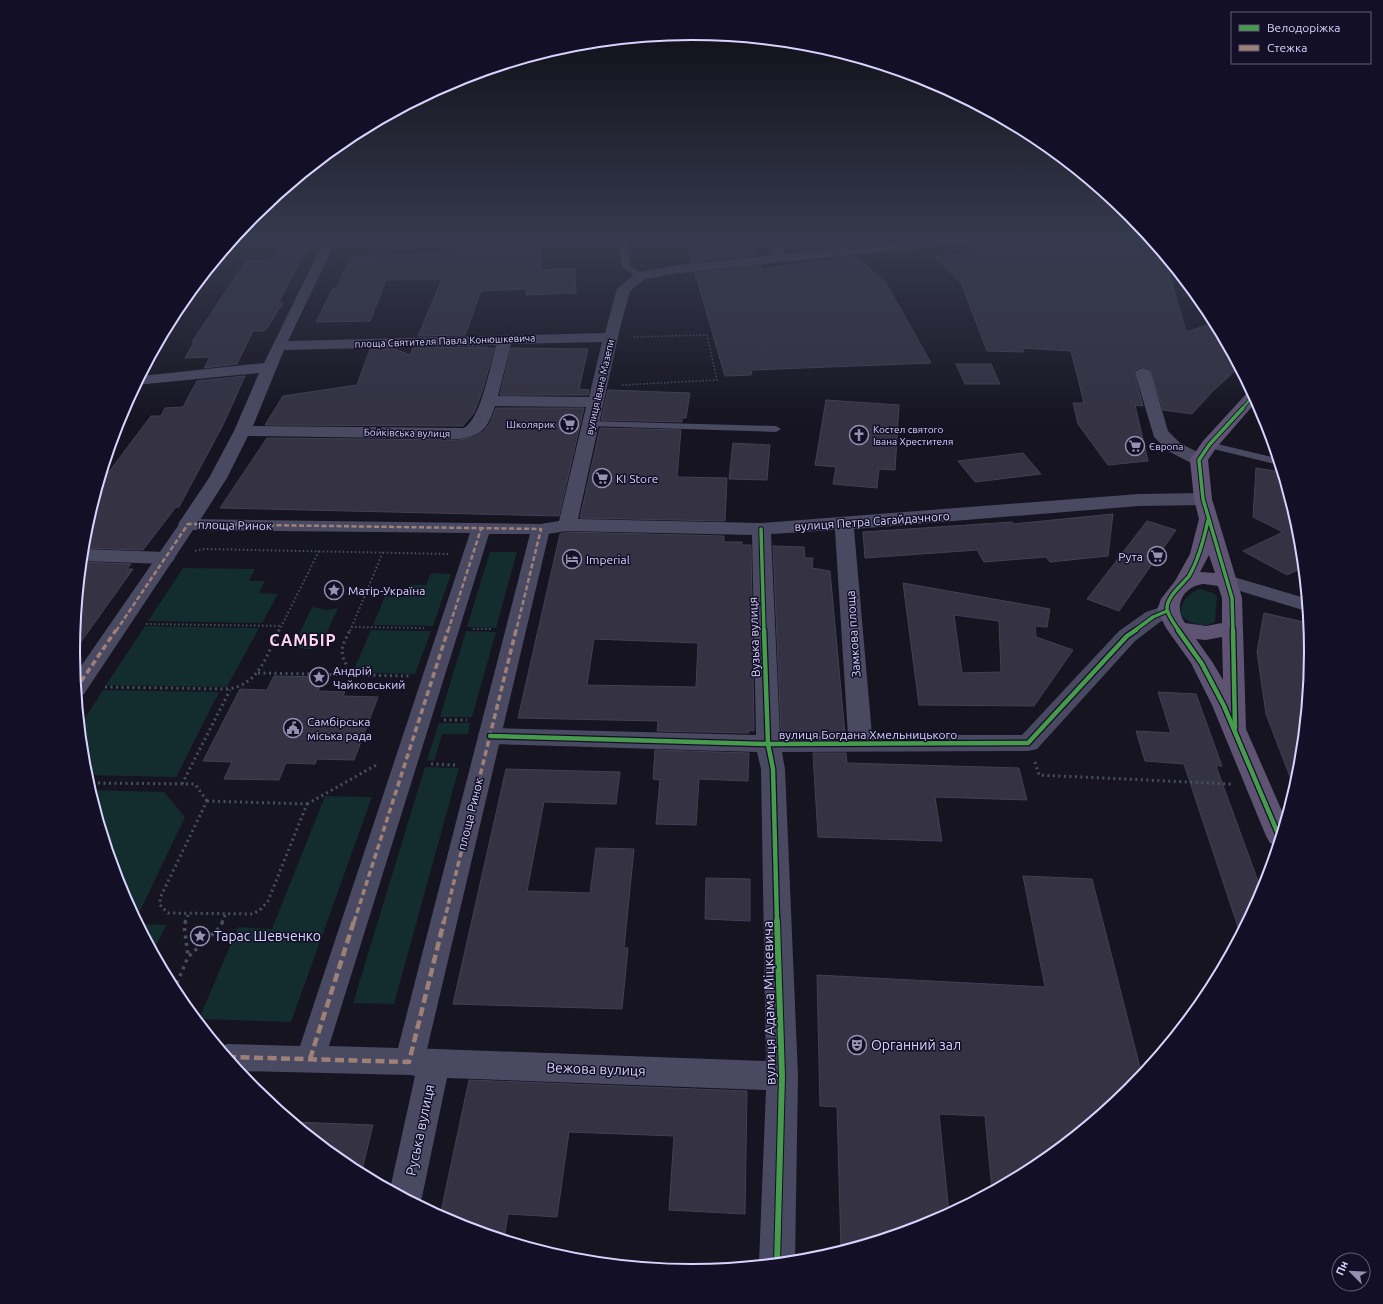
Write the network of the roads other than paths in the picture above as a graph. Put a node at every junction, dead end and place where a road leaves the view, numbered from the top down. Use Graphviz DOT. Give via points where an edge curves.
graph roads {
  1 [pos="301,300"];
  2 [pos="621,300"];
  3 [pos="612,333"];
  4 [pos="504,339"];
  5 [pos="280,341"];
  6 [pos="268,367"];
  7 [pos="1143,373"];
  8 [pos="143,380"];
  9 [pos="598,394"];
  10 [pos="1249,400"];
  11 [pos="488,401"];
  12 [pos="591,424"];
  13 [pos="776,430"];
  14 [pos="242,431"];
  15 [pos="1209,445"];
  16 [pos="1199,460"];
  17 [pos="1273,461"];
  18 [pos="1203,499"];
  19 [pos="1208,520"];
  20 [pos="188,524"];
  21 [pos="844,524"];
  22 [pos="567,525"];
  23 [pos="481,529"];
  24 [pos="542,529"];
  25 [pos="761,529"];
  26 [pos="88,555"];
  27 [pos="165,558"];
  28 [pos="1227,581"];
  29 [pos="1184,582"];
  30 [pos="1278,596"];
  31 [pos="1301,604"];
  32 [pos="1173,620"];
  33 [pos="1233,620"];
  34 [pos="81,682"];
  35 [pos="492,728"];
  36 [pos="1235,728"];
  37 [pos="768,744"];
  38 [pos="861,744"];
  39 [pos="1277,829"];
  40 [pos="231,1056"];
  41 [pos="310,1059"];
  42 [pos="421,1062"];
  43 [pos="782,1076"];
  44 [pos="406,1193"];
  45 [pos="777,1258"];
  1 -- 5 [label="street"];
  2 -- 3 [label="street, вулиця Івана Мазепи"];
  3 -- 4 [label="street, площа Святителя Павла Конюшкевича"];
  3 -- 5 [label="street, площа Святителя Павла Конюшкевича"];
  3 -- 9 [label="street, вулиця Івана Мазепи"];
  4 -- 5 [label="street, площа Святителя Павла Конюшкевича"];
  4 -- 11 [label="street, Бойківська вулиця"];
  5 -- 6 [label="street"];
  6 -- 8 [label="street"];
  6 -- 14 [label="street"];
  7 -- 16 [label="street" via="1160,434 1174,447"];
  9 -- 11 [label="street"];
  9 -- 12 [label="street, вулиця Івана Мазепи"];
  10 -- 15 [label="main road"];
  11 -- 14 [label="street, Бойківська вулиця" via="478,427 471,432 459,434"];
  12 -- 13 [label="lane"];
  12 -- 22 [label="street, вулиця Івана Мазепи"];
  14 -- 20 [label="street" via="218,478"];
  15 -- 16 [label="main road"];
  15 -- 17 [label="lane"];
  16 -- 18 [label="main road"];
  18 -- 19 [label="main road"];
  18 -- 21 [label="street, вулиця Петра Сагайдачного" via="1139,500"];
  19 -- 28 [label="main road"];
  19 -- 29 [label="main road" via="1200,554"];
  20 -- 23 [label="street, площа Ринок"];
  20 -- 27 [label="street, площа Ринок"];
  21 -- 25 [label="street, вулиця Петра Сагайдачного"];
  21 -- 38 [label="street, Замкова площа"];
  22 -- 24 [label="street, вулиця Петра Сагайдачного"];
  22 -- 25 [label="street, вулиця Петра Сагайдачного"];
  23 -- 24 [label="street, площа Ринок"];
  23 -- 41 [label="street"];
  24 -- 35 [label="street, площа Ринок"];
  25 -- 37 [label="street, Вузька вулиця"];
  26 -- 27 [label="street"];
  27 -- 34 [label="street, площа Ринок"];
  28 -- 29 [label="main road" via="1197,578"];
  28 -- 30 [label="street"];
  28 -- 33 [label="main road" via="1232,598"];
  29 -- 32 [label="main road" via="1169,603"];
  30 -- 31 [label="street"];
  30 -- 33 [label="street" via="1256,598 1244,603"];
  32 -- 33 [label="main road" via="1193,633 1207,634 1217,633"];
  32 -- 36 [label="main road" via="1201,662"];
  32 -- 38 [label="street, вулиця Богдана Хмельницького" via="1147,620 1127,636 1028,743"];
  33 -- 36 [label="main road"];
  35 -- 37 [label="street, вулиця Богдана Хмельницького"];
  35 -- 42 [label="street, площа Ринок" via="482,765"];
  36 -- 39 [label="main road"];
  37 -- 38 [label="street, вулиця Богдана Хмельницького"];
  37 -- 43 [label="street, вулиця Адама Міцкевича" via="773,769"];
  40 -- 41 [label="street"];
  41 -- 42 [label="street"];
  42 -- 43 [label="street, Вежова вулиця"];
  42 -- 44 [label="street, Руська вулиця"];
  43 -- 45 [label="street, вулиця Адама Міцкевича"];
}
